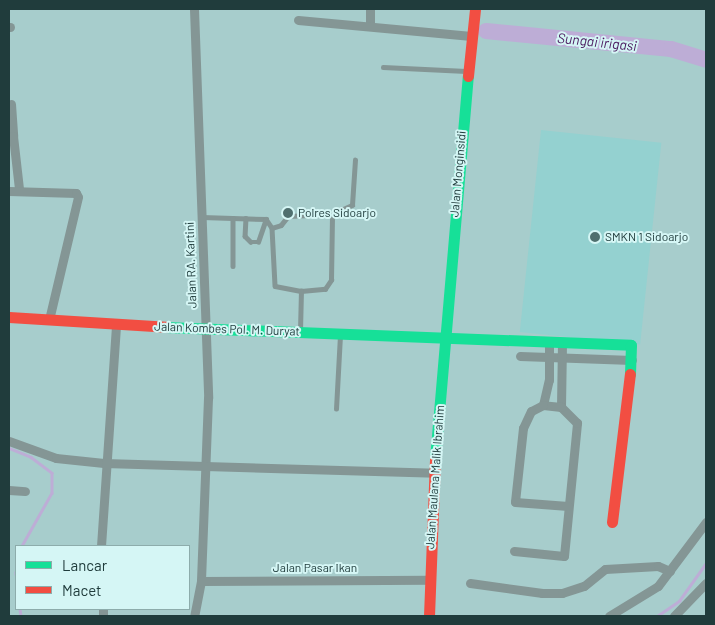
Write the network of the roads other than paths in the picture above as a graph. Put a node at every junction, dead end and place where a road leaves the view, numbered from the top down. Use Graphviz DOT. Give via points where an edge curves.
graph roads {
  1 [pos="194,9"];
  2 [pos="370,9"];
  3 [pos="474,9"];
  4 [pos="298,20"];
  5 [pos="370,25"];
  6 [pos="472,36"];
  7 [pos="383,67"];
  8 [pos="468,71"];
  9 [pos="11,104"];
  10 [pos="11,136"];
  11 [pos="355,160"];
  12 [pos="19,189"];
  13 [pos="9,191"];
  14 [pos="332,214"];
  15 [pos="202,217"];
  16 [pos="233,218"];
  17 [pos="246,218"];
  18 [pos="266,219"];
  19 [pos="272,228"];
  20 [pos="233,266"];
  21 [pos="301,291"];
  22 [pos="9,317"];
  23 [pos="49,320"];
  24 [pos="116,324"];
  25 [pos="206,329"];
  26 [pos="300,331"];
  27 [pos="340,333"];
  28 [pos="446,339"];
  29 [pos="549,342"];
  30 [pos="562,344"];
  31 [pos="520,356"];
  32 [pos="548,357"];
  33 [pos="561,358"];
  34 [pos="632,360"];
  35 [pos="544,405"];
  36 [pos="561,407"];
  37 [pos="336,410"];
  38 [pos="9,441"];
  39 [pos="104,463"];
  40 [pos="208,466"];
  41 [pos="435,473"];
  42 [pos="9,490"];
  43 [pos="25,491"];
  44 [pos="568,506"];
  45 [pos="612,522"];
  46 [pos="706,522"];
  47 [pos="101,545"];
  48 [pos="514,551"];
  49 [pos="670,571"];
  50 [pos="429,580"];
  51 [pos="201,581"];
  52 [pos="470,583"];
  53 [pos="706,583"];
  54 [pos="194,616"];
  55 [pos="429,616"];
  56 [pos="610,616"];
  57 [pos="674,616"];
  1 -- 15 [label="street, Jalan RA. Kartini"];
  2 -- 5 [label="street"];
  3 -- 6 [label="street, Jalan Monginsidi"];
  4 -- 5 [label="street"];
  5 -- 6 [label="street"];
  6 -- 8 [label="street, Jalan Monginsidi"];
  7 -- 8 [label="lane"];
  8 -- 28 [label="street, Jalan Monginsidi"];
  9 -- 10 [label="street"];
  10 -- 12 [label="street"];
  11 -- 14 [label="lane" via="352,205"];
  12 -- 13 [label="street"];
  12 -- 23 [label="street" via="76,193 78,197"];
  14 -- 19 [label="lane" via="288,216 281,226"];
  14 -- 21 [label="lane" via="329,285 319,291"];
  15 -- 16 [label="lane"];
  15 -- 25 [label="street, Jalan RA. Kartini"];
  16 -- 17 [label="lane"];
  16 -- 20 [label="lane"];
  17 -- 18 [label="lane"];
  17 -- 18 [label="lane" via="245,236 251,242 258,242"];
  18 -- 19 [label="lane"];
  19 -- 21 [label="lane" via="275,286"];
  21 -- 26 [label="lane"];
  22 -- 23 [label="street, Jalan Kombes Pol. M. Duryat"];
  23 -- 24 [label="street, Jalan Kombes Pol. M. Duryat"];
  24 -- 25 [label="street, Jalan Kombes Pol. M. Duryat"];
  24 -- 39 [label="street"];
  25 -- 26 [label="street, Jalan Kombes Pol. M. Duryat"];
  25 -- 40 [label="street, Jalan RA. Kartini"];
  26 -- 27 [label="street, Jalan Kombes Pol. M. Duryat"];
  27 -- 28 [label="street, Jalan Kombes Pol. M. Duryat"];
  27 -- 37 [label="lane"];
  28 -- 29 [label="street, Jalan Kombes Pol. M. Duryat"];
  28 -- 41 [label="street, Jalan Maulana Malik Ibrahim"];
  29 -- 30 [label="street, Jalan Kombes Pol. M. Duryat"];
  29 -- 32 [label="street"];
  30 -- 33 [label="street"];
  30 -- 34 [label="street, Jalan Kombes Pol. M. Duryat" via="630,345"];
  31 -- 32 [label="street"];
  32 -- 33 [label="street"];
  32 -- 35 [label="street" via="549,380"];
  33 -- 34 [label="street"];
  33 -- 36 [label="street"];
  34 -- 45 [label="street"];
  35 -- 36 [label="street"];
  35 -- 44 [label="street" via="531,411 522,428 515,502"];
  36 -- 44 [label="street" via="577,422"];
  38 -- 39 [label="street" via="56,458"];
  39 -- 40 [label="street"];
  39 -- 47 [label="street"];
  40 -- 41 [label="street"];
  40 -- 51 [label="street, Jalan RA. Kartini"];
  41 -- 50 [label="street, Jalan Maulana Malik Ibrahim"];
  42 -- 43 [label="street"];
  44 -- 48 [label="street" via="564,556"];
  46 -- 49 [label="street"];
  49 -- 52 [label="street" via="658,566 606,569 584,586 562,593"];
  49 -- 56 [label="street" via="658,586"];
  50 -- 51 [label="street, Jalan Pasar Ikan"];
  50 -- 55 [label="street, Jalan Maulana Malik Ibrahim"];
  51 -- 54 [label="street, Jalan RA. Kartini"];
  53 -- 57 [label="street"];
}
